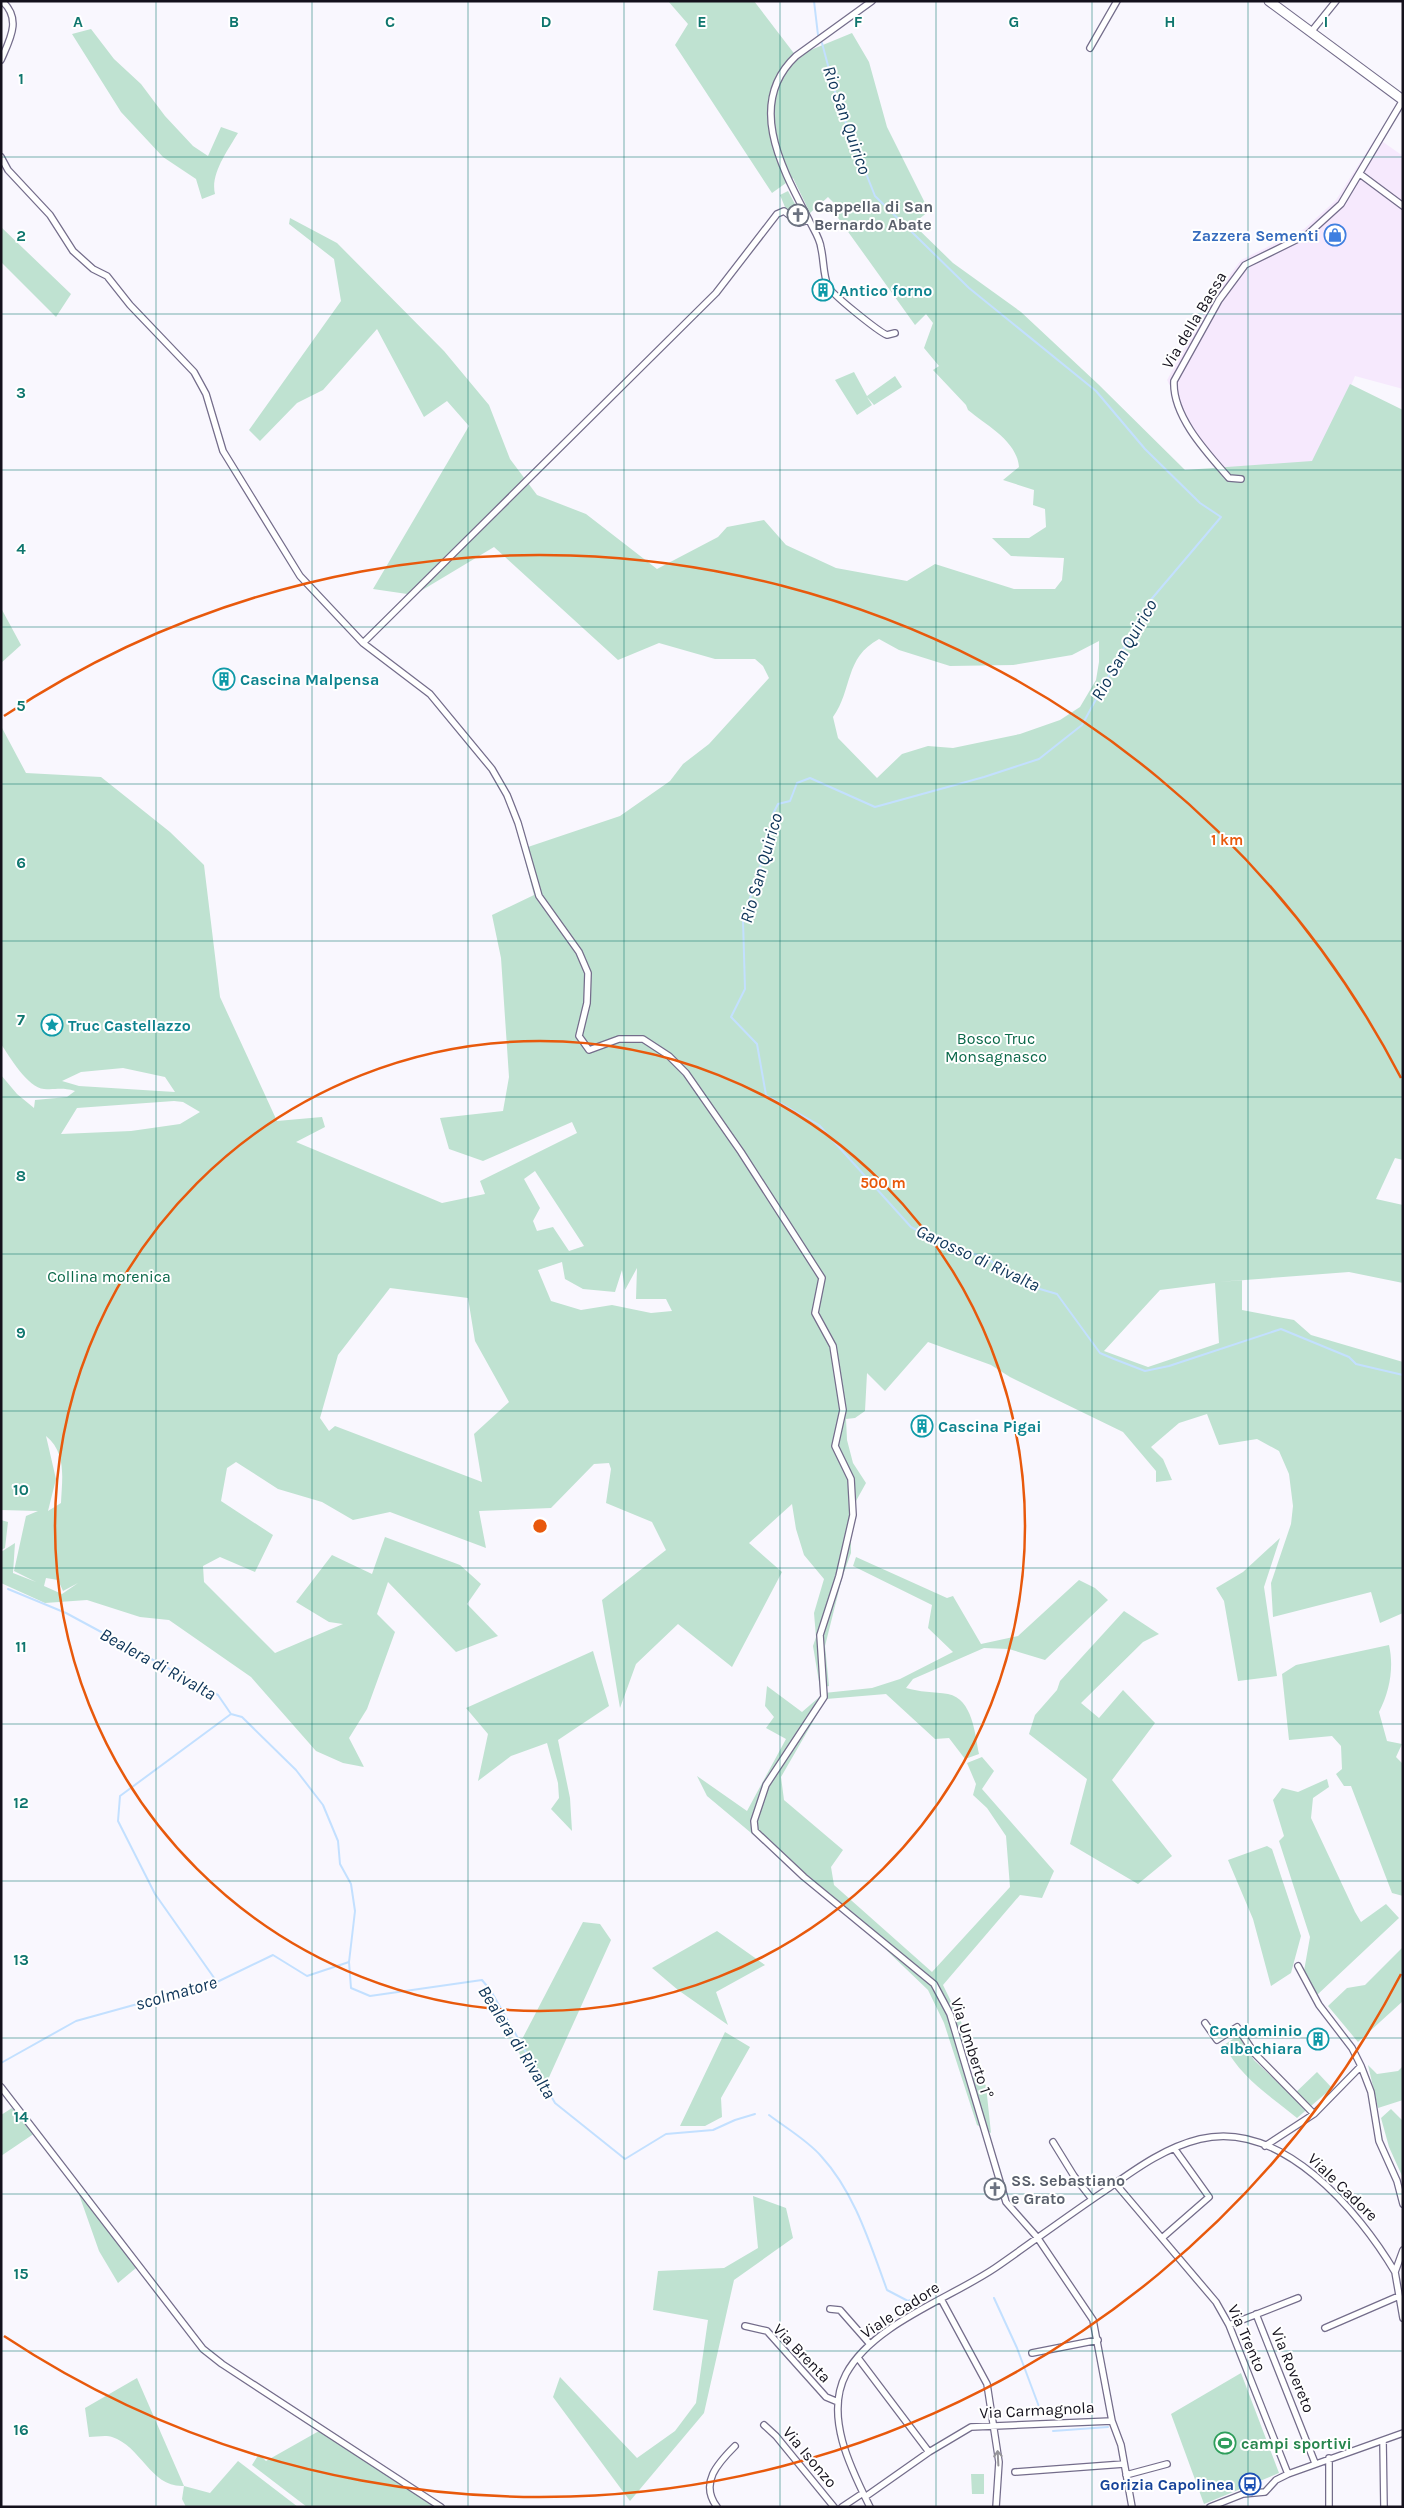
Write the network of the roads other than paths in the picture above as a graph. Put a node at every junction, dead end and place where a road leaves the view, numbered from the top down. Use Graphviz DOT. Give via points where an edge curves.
graph roads {
  1 [pos="2,1"];
  2 [pos="872,1"];
  3 [pos="1116,1"];
  4 [pos="1269,1"];
  5 [pos="1336,1"];
  6 [pos="1311,32"];
  7 [pos="1090,48"];
  8 [pos="1,60"];
  9 [pos="1403,100"];
  10 [pos="1,157"];
  11 [pos="1360,174"];
  12 [pos="1403,206"];
  13 [pos="809,220"];
  14 [pos="895,333"];
  15 [pos="1241,479"];
  16 [pos="363,644"];
  17 [pos="1298,1966"];
  18 [pos="1205,2023"];
  19 [pos="1361,2066"];
  20 [pos="1,2087"];
  21 [pos="1314,2114"];
  22 [pos="1053,2142"];
  23 [pos="1265,2146"];
  24 [pos="1174,2148"];
  25 [pos="1115,2183"];
  26 [pos="1092,2199"];
  27 [pos="1403,2204"];
  28 [pos="1037,2237"];
  29 [pos="1162,2238"];
  30 [pos="1403,2250"];
  31 [pos="1395,2272"];
  32 [pos="1399,2296"];
  33 [pos="1298,2298"];
  34 [pos="941,2299"];
  35 [pos="830,2309"];
  36 [pos="1256,2314"];
  37 [pos="1403,2318"];
  38 [pos="1229,2325"];
  39 [pos="745,2326"];
  40 [pos="1326,2328"];
  41 [pos="1098,2340"];
  42 [pos="869,2342"];
  43 [pos="1032,2353"];
  44 [pos="858,2358"];
  45 [pos="838,2402"];
  46 [pos="1112,2421"];
  47 [pos="764,2425"];
  48 [pos="995,2425"];
  49 [pos="1403,2433"];
  50 [pos="1383,2441"];
  51 [pos="735,2446"];
  52 [pos="929,2452"];
  53 [pos="1329,2458"];
  54 [pos="1315,2463"];
  55 [pos="1124,2464"];
  56 [pos="1167,2464"];
  57 [pos="1014,2472"];
  58 [pos="1126,2474"];
  59 [pos="1288,2474"];
  60 [pos="864,2495"];
  61 [pos="441,2507"];
  62 [pos="717,2507"];
  63 [pos="834,2507"];
  64 [pos="842,2507"];
  65 [pos="870,2507"];
  66 [pos="996,2507"];
  67 [pos="1132,2507"];
  68 [pos="1210,2507"];
  69 [pos="1329,2507"];
  70 [pos="1384,2507"];
  1 -- 8 [label="street" via="10,9 13,20 12,33"];
  2 -- 13 [label="street" via="788,63 776,85 771,115 775,148"];
  3 -- 7 [label="street"];
  4 -- 6 [label="street"];
  5 -- 6 [label="street"];
  6 -- 9 [label="street"];
  9 -- 11 [label="street, Via della Bassa"];
  10 -- 16 [label="street" via="8,170 50,215 73,251 107,276 194,372 206,394 223,451 274,537 300,576"];
  11 -- 12 [label="street"];
  11 -- 15 [label="street, Via della Bassa" via="1341,204 1308,234 1245,264 1219,300 1174,381 1173,395 1198,443 1229,478"];
  13 -- 14 [label="street" via="821,246 826,281 833,294 881,332 887,335"];
  13 -- 16 [label="street" via="799,223 784,211 777,214 716,293"];
  16 -- 28 [label="street, Via Umberto 1°" via="430,694 492,769 507,795 539,896 579,952 588,973 587,1003 579,1036 588,1050 619,1039 643,1038 670,1056 686,1073 736,1144 822,1278 815,1313 833,1346 844,1410 835,1446 851,1479 853,1516 839,1576 820,1635 824,1698 766,1785 754,1821 755,1831 804,1877 934,1984 950,2014 1006,2202"];
  17 -- 19 [label="street"];
  18 -- 21 [label="street" via="1217,2040 1237,2027 1255,2054"];
  19 -- 21 [label="street"];
  19 -- 27 [label="street" via="1371,2092 1379,2142 1397,2181"];
  20 -- 61 [label="street" via="203,2349"];
  21 -- 23 [label="street"];
  22 -- 26 [label="street"];
  23 -- 24 [label="street, Viale Cadore" via="1220,2137 1202,2138"];
  23 -- 31 [label="street, Viale Cadore" via="1290,2157 1320,2180 1376,2240"];
  24 -- 25 [label="street, Viale Cadore"];
  24 -- 29 [label="street" via="1210,2197"];
  25 -- 26 [label="street, Viale Cadore"];
  25 -- 29 [label="street, Via Trento"];
  26 -- 28 [label="street, Viale Cadore"];
  28 -- 34 [label="street, Viale Cadore" via="993,2269"];
  28 -- 41 [label="street, Via Umberto 1°" via="1093,2320"];
  29 -- 38 [label="street, Via Trento" via="1216,2302"];
  30 -- 31 [label="street"];
  31 -- 32 [label="street"];
  32 -- 37 [label="street"];
  32 -- 40 [label="street"];
  33 -- 36 [label="street"];
  34 -- 42 [label="street, Viale Cadore"];
  34 -- 48 [label="street" via="987,2384"];
  35 -- 42 [label="street" via="840,2310"];
  36 -- 38 [label="street"];
  36 -- 54 [label="street, Via Rovereto"];
  38 -- 59 [label="street, Via Trento"];
  39 -- 45 [label="street, Via Brenta" via="767,2331 826,2397"];
  41 -- 43 [label="street"];
  41 -- 46 [label="street, Via Umberto 1°"];
  42 -- 44 [label="street, Viale Cadore"];
  44 -- 45 [label="street, Viale Cadore" via="846,2375"];
  44 -- 52 [label="street"];
  45 -- 60 [label="street, Viale Cadore" via="848,2459"];
  46 -- 48 [label="street, Via Carmagnola"];
  46 -- 55 [label="street, Via Umberto 1°"];
  47 -- 63 [label="street, Via Isonzo"];
  48 -- 52 [label="street, Via Carmagnola" via="971,2427"];
  66 -- 48 [label="street, one-way" via="999,2462"];
  49 -- 50 [label="street"];
  50 -- 53 [label="street"];
  50 -- 70 [label="street"];
  51 -- 62 [label="street" via="716,2465 709,2484"];
  52 -- 60 [label="street, Via Carmagnola"];
  53 -- 54 [label="street"];
  53 -- 69 [label="street"];
  54 -- 59 [label="street"];
  55 -- 57 [label="street"];
  55 -- 58 [label="street, Via Umberto 1°"];
  56 -- 58 [label="street"];
  58 -- 67 [label="street, Via Umberto 1°"];
  59 -- 68 [label="street" via="1276,2480 1265,2492 1242,2494"];
  60 -- 64 [label="street, Via Isonzo"];
  60 -- 65 [label="street, Viale Cadore"];
}
